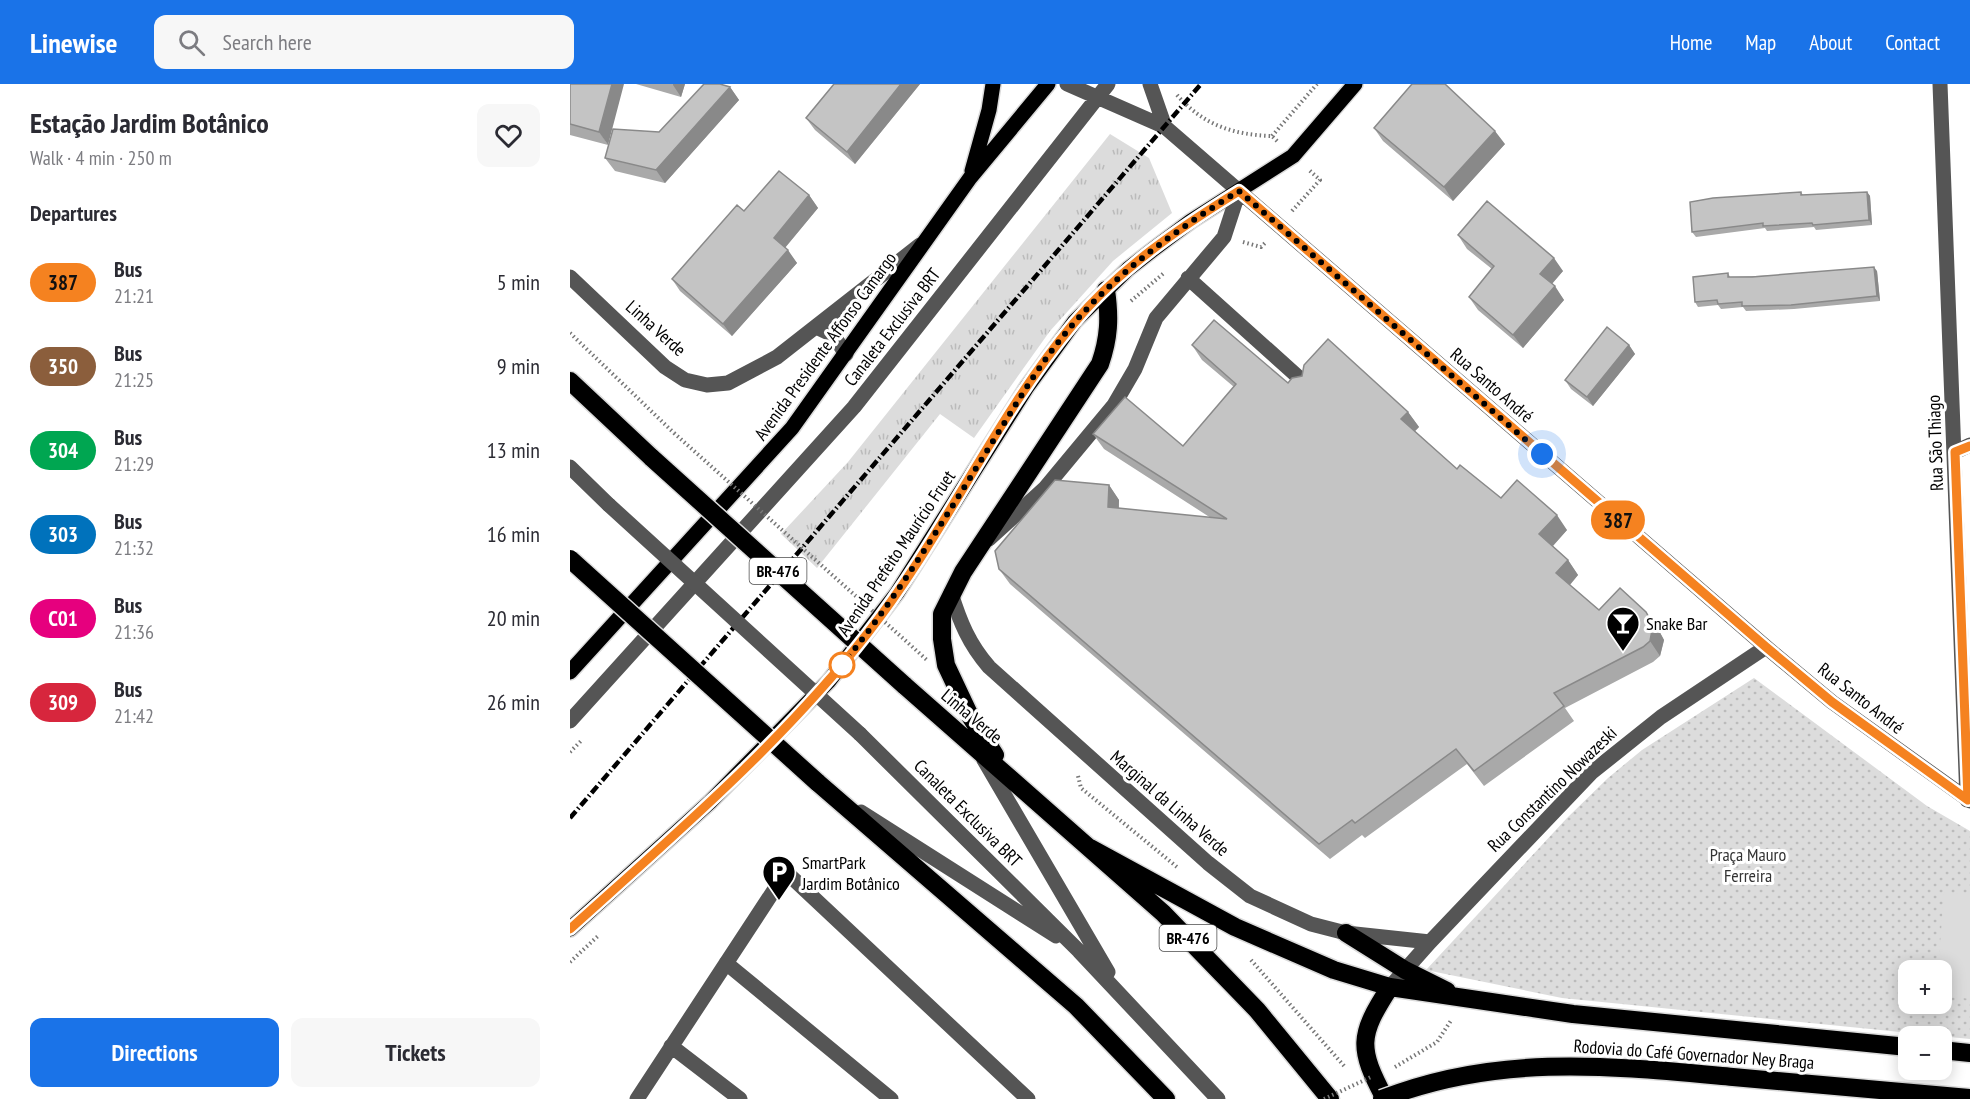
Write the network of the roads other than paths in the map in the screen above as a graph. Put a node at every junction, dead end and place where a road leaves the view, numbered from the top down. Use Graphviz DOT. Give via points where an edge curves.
graph roads {
  1 [pos="993,84"];
  2 [pos="1048,84"];
  3 [pos="1067,84"];
  4 [pos="1108,84"];
  5 [pos="1150,84"];
  6 [pos="1355,84"];
  7 [pos="1940,84"];
  8 [pos="1098,98"];
  9 [pos="1165,127"];
  10 [pos="970,178"];
  11 [pos="1239,191"];
  12 [pos="927,240"];
  13 [pos="570,277"];
  14 [pos="1188,278"];
  15 [pos="1106,290"];
  16 [pos="816,327"];
  17 [pos="846,354"];
  18 [pos="570,381"];
  19 [pos="1306,384"];
  20 [pos="1963,448"];
  21 [pos="570,467"];
  22 [pos="981,546"];
  23 [pos="570,559"];
  24 [pos="951,593"];
  25 [pos="1766,647"];
  26 [pos="570,672"];
  27 [pos="1967,713"];
  28 [pos="570,721"];
  29 [pos="977,747"];
  30 [pos="1005,771"];
  31 [pos="823,787"];
  32 [pos="1969,800"];
  33 [pos="1090,848"];
  34 [pos="570,929"];
  35 [pos="1346,933"];
  36 [pos="1430,942"];
  37 [pos="1079,951"];
  38 [pos="726,963"];
  39 [pos="1405,970"];
  40 [pos="1390,987"];
  41 [pos="1120,993"];
  42 [pos="1461,999"];
  43 [pos="671,1046"];
  44 [pos="1898,1046"];
  45 [pos="1952,1051"];
  46 [pos="1970,1053"];
  47 [pos="1162,1097"];
  48 [pos="1970,1098"];
  49 [pos="637,1099"];
  50 [pos="740,1099"];
  51 [pos="891,1099"];
  52 [pos="1028,1099"];
  53 [pos="1218,1099"];
  54 [pos="1330,1099"];
  55 [pos="1383,1099"];
  1 -- 10 [label="main road"];
  2 -- 10 [label="main road, Avenida Presidente Affonso Camargo"];
  3 -- 8 [label="street, Rua Santo André"];
  4 -- 8 [label="street, Canaleta Exclusiva BRT"];
  5 -- 9 [label="street, Rua Santo André"];
  6 -- 11 [label="main road, Avenida Prefeito Maurício Fruet" via="1293,156"];
  7 -- 20 [label="street, Rua São Thiago"];
  8 -- 9 [label="street, Rua Santo André"];
  8 -- 28 [label="street, Canaleta Exclusiva BRT" via="854,407"];
  9 -- 11 [label="street, Rua Santo André"];
  10 -- 12 [label="main road, Avenida Presidente Affonso Camargo"];
  11 -- 14 [label="street" via="1224,237"];
  11 -- 15 [label="main road, Avenida Prefeito Maurício Fruet" via="1182,228"];
  11 -- 25 [label="street, Rua Santo André"];
  12 -- 16 [label="street, Linha Verde"];
  12 -- 17 [label="main road, Avenida Presidente Affonso Camargo"];
  13 -- 16 [label="street, Linha Verde" via="665,367 685,380 707,385 728,384 750,373"];
  14 -- 19 [label="street"];
  14 -- 22 [label="street" via="1156,318 1125,389 1045,489"];
  15 -- 22 [label="highway" via="1110,320 1100,364"];
  15 -- 34 [label="main road, Avenida Prefeito Maurício Fruet" via="1050,353 897,593 829,681 710,802"];
  16 -- 17 [label="street" via="833,335"];
  17 -- 26 [label="main road, Avenida Presidente Affonso Camargo" via="770,454"];
  18 -- 29 [label="highway, Linha Verde / BR-476, bridge"];
  20 -- 27 [label="street, Rua São Thiago"];
  21 -- 37 [label="street, Canaleta Exclusiva BRT, bridge" via="860,734"];
  22 -- 24 [label="highway"];
  23 -- 31 [label="highway, bridge"];
  24 -- 30 [label="highway" via="942,614 946,665 970,716"];
  24 -- 35 [label="street, Marginal da Linha Verde" via="963,630 989,667 1208,863 1250,896 1279,911"];
  25 -- 32 [label="street, Rua Santo André" via="1860,723"];
  25 -- 36 [label="street, Rua Constantino Nowazeski" via="1653,723 1600,766"];
  27 -- 32 [label="street, Rua São Thiago"];
  29 -- 30 [label="highway, Linha Verde / BR-476"];
  29 -- 41 [label="street, Canaleta Exclusiva BRT"];
  30 -- 33 [label="highway, Linha Verde / BR-476"];
  31 -- 37 [label="street, Canaleta Exclusiva BRT"];
  31 -- 47 [label="highway" via="1076,1006"];
  33 -- 40 [label="highway" via="1235,927 1334,970"];
  33 -- 54 [label="highway, Linha Verde / BR-476" via="1216,966"];
  35 -- 36 [label="street, Marginal da Linha Verde"];
  35 -- 39 [label="highway"];
  36 -- 39 [label="street, Rua Constantino Nowazeski"];
  37 -- 41 [label="street, Canaleta Exclusiva BRT"];
  38 -- 43 [label="street"];
  38 -- 51 [label="street"];
  38 -- 52 [label="street" via="786,872"];
  39 -- 40 [label="street, Rua Constantino Nowazeski"];
  39 -- 42 [label="highway"];
  40 -- 42 [label="highway"];
  40 -- 55 [label="highway" via="1367,1028 1365,1048"];
  41 -- 53 [label="street, Canaleta Exclusiva BRT"];
  42 -- 44 [label="highway" via="1618,1019"];
  43 -- 49 [label="street"];
  43 -- 50 [label="street"];
  45 -- 46 [label="highway"];
  48 -- 55 [label="highway, Rodovia do Café Governador Ney Braga, bridge" via="1575,1065 1490,1071 1445,1079"];
}
